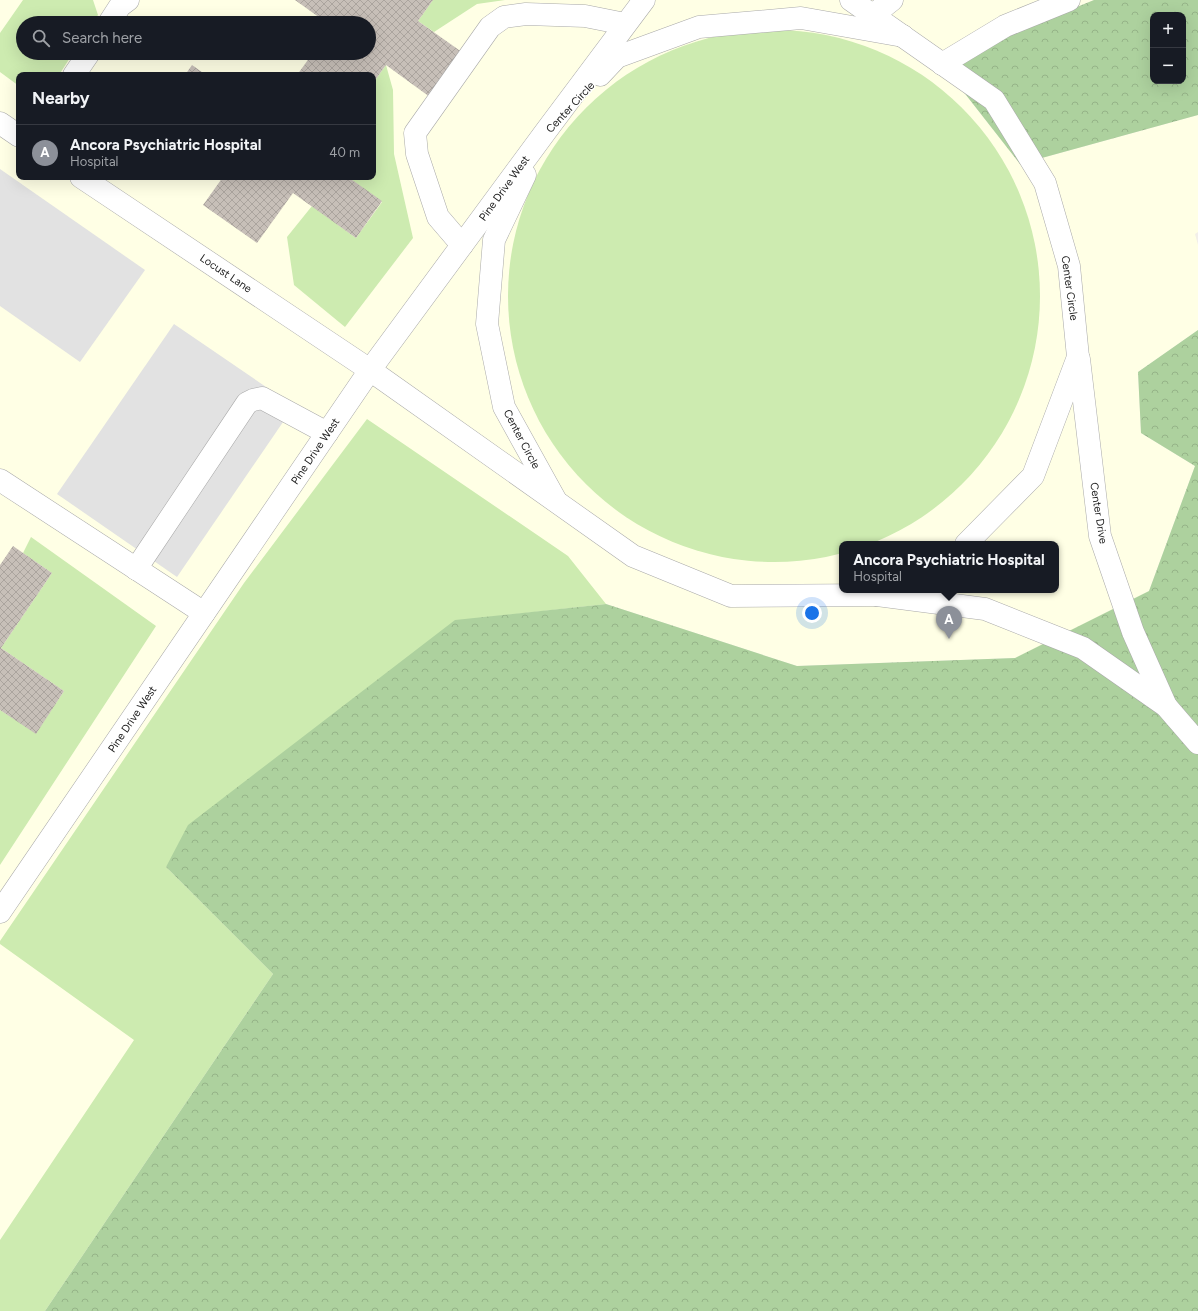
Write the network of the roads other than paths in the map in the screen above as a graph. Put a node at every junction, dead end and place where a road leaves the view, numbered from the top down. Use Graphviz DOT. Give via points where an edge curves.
graph roads {
  1 [pos="128,0"];
  2 [pos="644,0"];
  3 [pos="851,0"];
  4 [pos="892,0"];
  5 [pos="1069,0"];
  6 [pos="114,16"];
  7 [pos="869,22"];
  8 [pos="625,24"];
  9 [pos="84,60"];
  10 [pos="942,64"];
  11 [pos="76,72"];
  12 [pos="546,131"];
  13 [pos="85,180"];
  14 [pos="462,245"];
  15 [pos="1078,357"];
  16 [pos="370,370"];
  17 [pos="327,432"];
  18 [pos="0,480"];
  19 [pos="558,504"];
  20 [pos="969,541"];
  21 [pos="136,569"];
  22 [pos="844,593"];
  23 [pos="887,593"];
  24 [pos="204,613"];
  25 [pos="1166,706"];
  26 [pos="1198,743"];
  27 [pos="0,912"];
  1 -- 6 [label="lane"];
  2 -- 8 [label="lane, Pine Drive West"];
  3 -- 7 [label="lane, Center Circle"];
  4 -- 7 [label="lane"];
  5 -- 10 [label="lane" via="1005,26"];
  7 -- 10 [label="lane, Center Circle" via="903,36"];
  7 -- 12 [label="lane, Center Circle" via="801,18 699,27 617,58"];
  8 -- 12 [label="lane, Pine Drive West"];
  8 -- 14 [label="lane" via="585,16 526,14 504,17 490,27 415,133 417,154 438,217"];
  9 -- 11 [label="lane"];
  10 -- 15 [label="lane, Center Circle" via="994,100 1045,183 1069,266"];
  12 -- 14 [label="lane, Pine Drive West"];
  12 -- 19 [label="lane, Center Circle" via="494,240 488,324 504,408"];
  13 -- 16 [label="lane, Locust Lane"];
  14 -- 16 [label="lane, Pine Drive West"];
  15 -- 20 [label="lane, Center Circle" via="1033,476"];
  15 -- 25 [label="lane, Center Drive" via="1100,536 1133,632"];
  16 -- 17 [label="lane, Pine Drive West"];
  16 -- 19 [label="lane, Center Circle"];
  17 -- 21 [label="lane" via="262,398 247,403"];
  17 -- 24 [label="lane, Pine Drive West"];
  18 -- 21 [label="lane"];
  19 -- 22 [label="lane, Center Circle" via="633,556 731,596"];
  21 -- 24 [label="lane"];
  23 -- 25 [label="lane, Center Drive" via="985,609 1083,648"];
  24 -- 27 [label="lane, Pine Drive West"];
  25 -- 26 [label="lane, Center Drive"];
}
